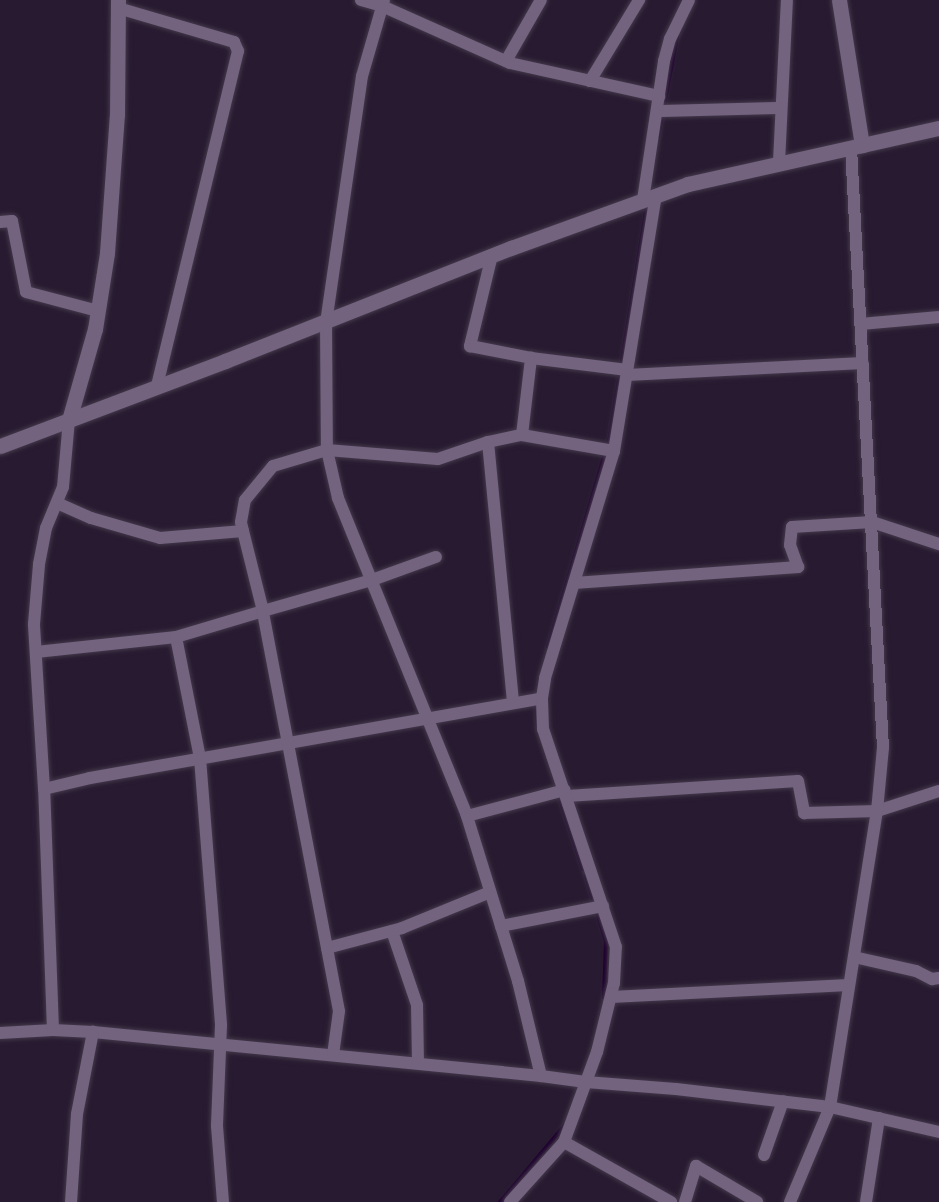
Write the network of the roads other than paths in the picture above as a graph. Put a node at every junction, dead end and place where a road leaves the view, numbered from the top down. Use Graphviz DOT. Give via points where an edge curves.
graph roads {
  1 [pos="361,0"];
  2 [pos="541,0"];
  3 [pos="639,0"];
  4 [pos="689,0"];
  5 [pos="787,0"];
  6 [pos="839,0"];
  7 [pos="383,3"];
  8 [pos="118,4"];
  9 [pos="506,61"];
  10 [pos="590,81"];
  11 [pos="659,96"];
  12 [pos="780,108"];
  13 [pos="663,111"];
  14 [pos="939,128"];
  15 [pos="856,146"];
  16 [pos="779,162"];
  17 [pos="649,198"];
  18 [pos="0,222"];
  19 [pos="492,255"];
  20 [pos="98,311"];
  21 [pos="939,317"];
  22 [pos="326,322"];
  23 [pos="861,324"];
  24 [pos="531,358"];
  25 [pos="863,363"];
  26 [pos="627,371"];
  27 [pos="157,387"];
  28 [pos="69,420"];
  29 [pos="522,435"];
  30 [pos="488,442"];
  31 [pos="0,446"];
  32 [pos="327,450"];
  33 [pos="613,451"];
  34 [pos="57,502"];
  35 [pos="872,522"];
  36 [pos="243,531"];
  37 [pos="939,544"];
  38 [pos="436,557"];
  39 [pos="372,580"];
  40 [pos="574,583"];
  41 [pos="263,611"];
  42 [pos="176,637"];
  43 [pos="36,652"];
  44 [pos="542,698"];
  45 [pos="513,702"];
  46 [pos="428,717"];
  47 [pos="288,742"];
  48 [pos="200,758"];
  49 [pos="44,789"];
  50 [pos="939,791"];
  51 [pos="565,792"];
  52 [pos="877,811"];
  53 [pos="467,816"];
  54 [pos="490,892"];
  55 [pos="603,906"];
  56 [pos="501,926"];
  57 [pos="392,931"];
  58 [pos="327,948"];
  59 [pos="854,957"];
  60 [pos="939,978"];
  61 [pos="849,985"];
  62 [pos="611,997"];
  63 [pos="53,1030"];
  64 [pos="93,1032"];
  65 [pos="0,1033"];
  66 [pos="219,1043"];
  67 [pos="333,1055"];
  68 [pos="418,1063"];
  69 [pos="541,1076"];
  70 [pos="581,1082"];
  71 [pos="783,1101"];
  72 [pos="830,1107"];
  73 [pos="879,1118"];
  74 [pos="939,1132"];
  75 [pos="564,1142"];
  76 [pos="764,1155"];
  77 [pos="71,1202"];
  78 [pos="223,1202"];
  79 [pos="510,1202"];
  80 [pos="671,1202"];
  81 [pos="685,1202"];
  82 [pos="757,1202"];
  83 [pos="790,1202"];
  84 [pos="866,1202"];
  1 -- 7 [label="street"];
  2 -- 9 [label="street"];
  3 -- 10 [label="street"];
  4 -- 11 [label="street" via="670,39"];
  5 -- 12 [label="street"];
  6 -- 15 [label="street"];
  7 -- 9 [label="street"];
  7 -- 22 [label="street" via="362,76"];
  8 -- 20 [label="street" via="117,115 107,253"];
  8 -- 27 [label="street" via="234,42 238,51"];
  9 -- 10 [label="street"];
  10 -- 11 [label="street"];
  11 -- 13 [label="street"];
  12 -- 13 [label="street"];
  12 -- 16 [label="street"];
  13 -- 17 [label="street"];
  14 -- 15 [label="street"];
  15 -- 16 [label="street"];
  15 -- 23 [label="street"];
  16 -- 17 [label="street" via="688,184"];
  17 -- 19 [label="street"];
  17 -- 26 [label="street"];
  18 -- 20 [label="street" via="12,221 26,292"];
  19 -- 22 [label="street"];
  19 -- 24 [label="street" via="470,346"];
  20 -- 28 [label="street"];
  21 -- 23 [label="street"];
  22 -- 27 [label="street"];
  22 -- 32 [label="street"];
  23 -- 25 [label="street"];
  24 -- 26 [label="street"];
  24 -- 29 [label="street"];
  25 -- 26 [label="street"];
  25 -- 35 [label="street"];
  26 -- 33 [label="street"];
  27 -- 28 [label="street"];
  28 -- 31 [label="street"];
  28 -- 34 [label="street" via="63,487"];
  29 -- 30 [label="street"];
  29 -- 33 [label="street"];
  30 -- 32 [label="street" via="438,459"];
  30 -- 45 [label="street"];
  32 -- 36 [label="street" via="273,466 245,500"];
  32 -- 39 [label="street" via="338,498"];
  33 -- 40 [label="street"];
  34 -- 36 [label="street" via="91,518 160,538"];
  34 -- 43 [label="street" via="46,528 39,564"];
  35 -- 37 [label="street"];
  35 -- 40 [label="street" via="792,527 790,545 798,567"];
  35 -- 52 [label="street" via="883,748"];
  36 -- 41 [label="street"];
  38 -- 39 [label="street"];
  39 -- 41 [label="street"];
  39 -- 46 [label="street"];
  40 -- 44 [label="street"];
  41 -- 42 [label="street"];
  41 -- 47 [label="street"];
  42 -- 43 [label="street"];
  42 -- 48 [label="street"];
  43 -- 49 [label="street"];
  44 -- 45 [label="street"];
  44 -- 51 [label="street" via="543,729"];
  45 -- 46 [label="street"];
  46 -- 47 [label="street"];
  46 -- 53 [label="street"];
  47 -- 48 [label="street"];
  47 -- 58 [label="street"];
  48 -- 49 [label="street"];
  48 -- 66 [label="street" via="221,1025"];
  49 -- 63 [label="street"];
  50 -- 52 [label="street"];
  51 -- 52 [label="street" via="798,781 804,813"];
  51 -- 53 [label="street"];
  51 -- 55 [label="street"];
  52 -- 59 [label="street"];
  53 -- 54 [label="street"];
  54 -- 56 [label="street"];
  54 -- 57 [label="street"];
  55 -- 56 [label="street"];
  55 -- 62 [label="street" via="616,947"];
  56 -- 69 [label="street"];
  57 -- 58 [label="street"];
  57 -- 68 [label="street" via="417,1005"];
  58 -- 67 [label="street" via="339,1011"];
  59 -- 60 [label="street"];
  59 -- 61 [label="street"];
  61 -- 62 [label="street"];
  61 -- 72 [label="street"];
  62 -- 70 [label="street" via="597,1052"];
  63 -- 64 [label="street"];
  63 -- 65 [label="street"];
  64 -- 66 [label="street"];
  64 -- 77 [label="street" via="77,1114"];
  66 -- 67 [label="street"];
  66 -- 78 [label="street" via="217,1126"];
  67 -- 68 [label="street"];
  68 -- 69 [label="street"];
  69 -- 70 [label="street"];
  70 -- 71 [label="street"];
  70 -- 75 [label="street"];
  71 -- 72 [label="street"];
  71 -- 76 [label="street"];
  72 -- 73 [label="street"];
  72 -- 83 [label="street"];
  73 -- 74 [label="street"];
  73 -- 84 [label="street"];
  75 -- 79 [label="street"];
  75 -- 80 [label="street"];
  81 -- 82 [label="street" via="696,1166"];
}
